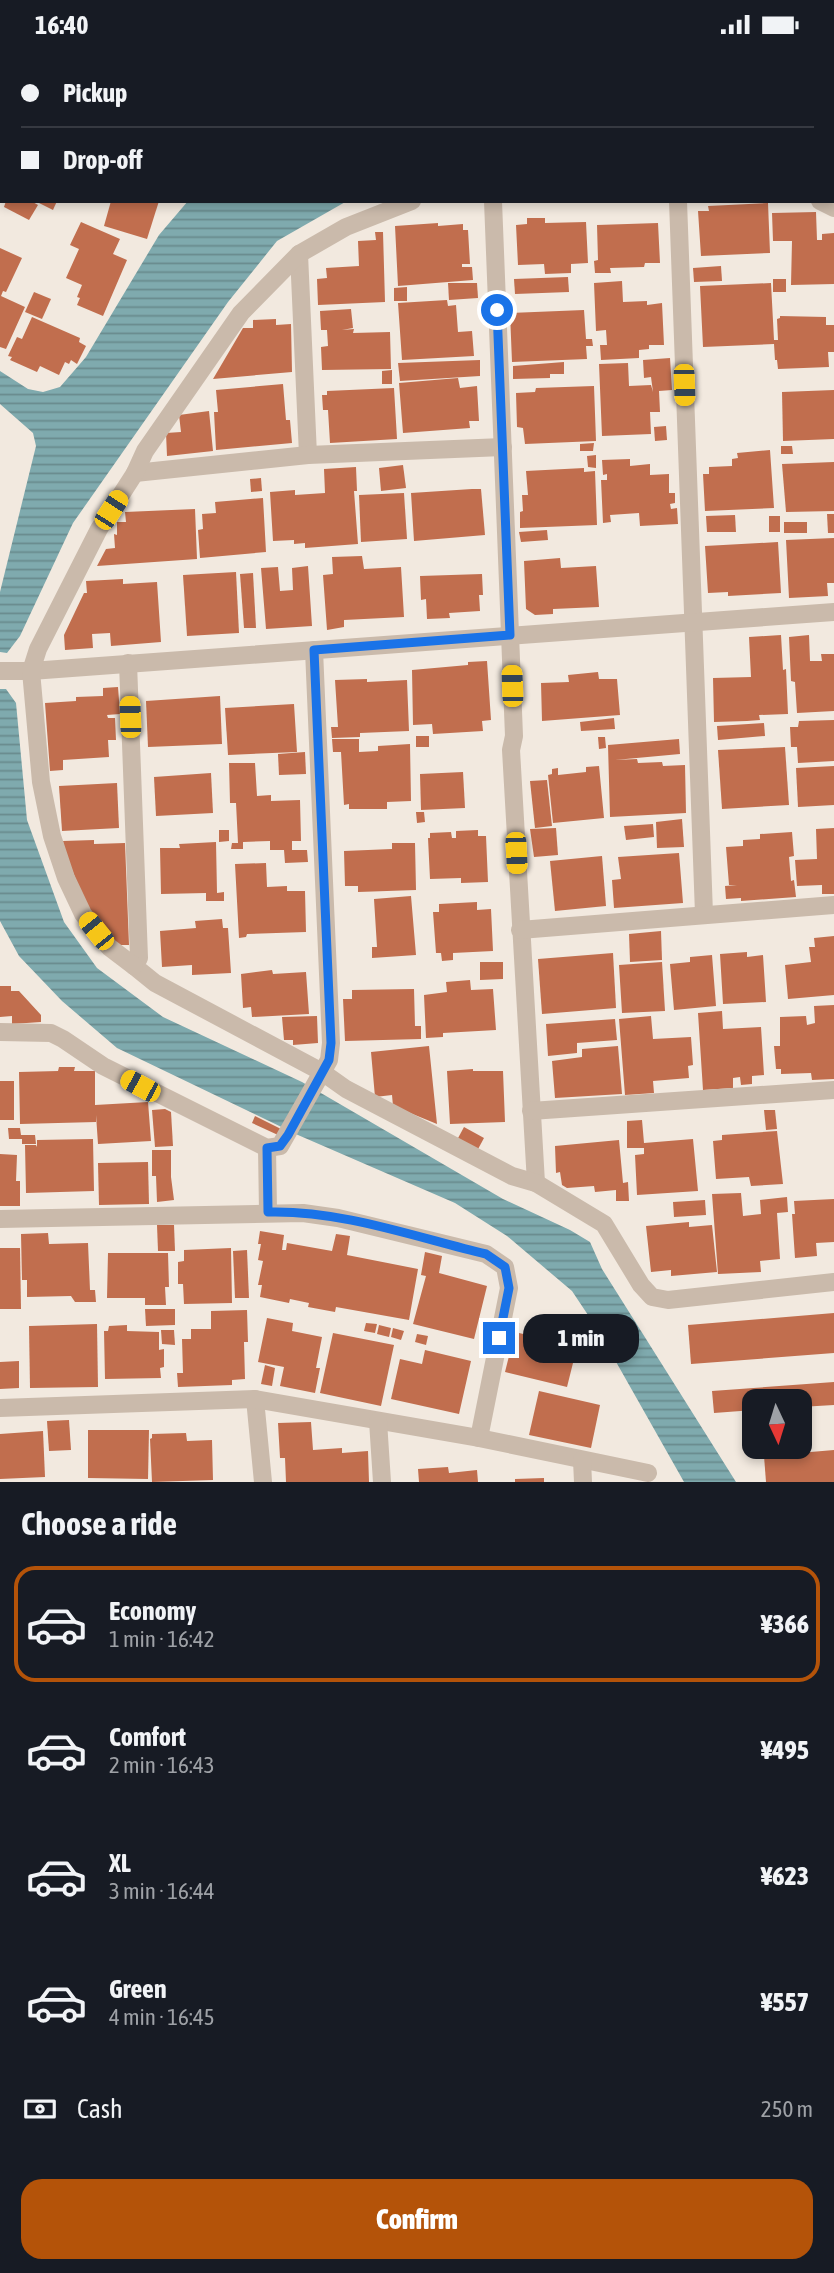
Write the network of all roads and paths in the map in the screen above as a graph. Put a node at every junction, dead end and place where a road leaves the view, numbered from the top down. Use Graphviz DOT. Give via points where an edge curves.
graph roads {
  1 [pos="407,203"];
  2 [pos="493,203"];
  3 [pos="677,203"];
  4 [pos="299,254"];
  5 [pos="503,446"];
  6 [pos="308,455"];
  7 [pos="135,474"];
  8 [pos="834,612"];
  9 [pos="692,622"];
  10 [pos="510,635"];
  11 [pos="314,650"];
  12 [pos="128,663"];
  13 [pos="16,671"];
  14 [pos="834,905"];
  15 [pos="704,914"];
  16 [pos="520,930"];
  17 [pos="134,966"];
  18 [pos="0,1033"];
  19 [pos="319,1077"];
  20 [pos="834,1090"];
  21 [pos="531,1111"];
  22 [pos="267,1148"];
  23 [pos="536,1183"];
  24 [pos="268,1212"];
  25 [pos="0,1219"];
  26 [pos="834,1282"];
  27 [pos="256,1399"];
  28 [pos="0,1408"];
  29 [pos="378,1421"];
  30 [pos="479,1438"];
  31 [pos="582,1460"];
  32 [pos="648,1472"];
  33 [pos="263,1482"];
  34 [pos="382,1482"];
  35 [pos="583,1482"];
  1 -- 4 [label="street" via="346,227"];
  2 -- 5 [label="street"];
  3 -- 9 [label="street"];
  4 -- 6 [label="street"];
  4 -- 7 [label="street" via="242,313 152,439"];
  5 -- 6 [label="street"];
  5 -- 10 [label="street"];
  6 -- 7 [label="street"];
  7 -- 13 [label="street" via="99,529 38,649"];
  8 -- 9 [label="street"];
  9 -- 10 [label="street"];
  9 -- 15 [label="street"];
  10 -- 11 [label="street"];
  10 -- 16 [label="street"];
  11 -- 12 [label="street"];
  11 -- 19 [label="street" via="331,1043 329,1060"];
  12 -- 13 [label="street"];
  12 -- 17 [label="street" via="139,958"];
  13 -- 17 [label="street" via="52,836 66,878 83,914 109,947"];
  14 -- 15 [label="street"];
  15 -- 16 [label="street"];
  16 -- 21 [label="street"];
  17 -- 19 [label="street" via="155,983"];
  18 -- 22 [label="street" via="51,1033 114,1072"];
  19 -- 22 [label="street" via="280,1146"];
  19 -- 23 [label="street" via="512,1176"];
  20 -- 21 [label="street"];
  21 -- 23 [label="street"];
  22 -- 24 [label="street"];
  23 -- 26 [label="street" via="604,1224 652,1297 668,1300"];
  24 -- 25 [label="street"];
  24 -- 30 [label="street" via="338,1218 486,1254 505,1267 509,1288"];
  27 -- 28 [label="street"];
  27 -- 29 [label="street"];
  27 -- 33 [label="street"];
  29 -- 30 [label="street"];
  29 -- 34 [label="street"];
  30 -- 31 [label="street"];
  31 -- 32 [label="street"];
  31 -- 35 [label="street"];
}
